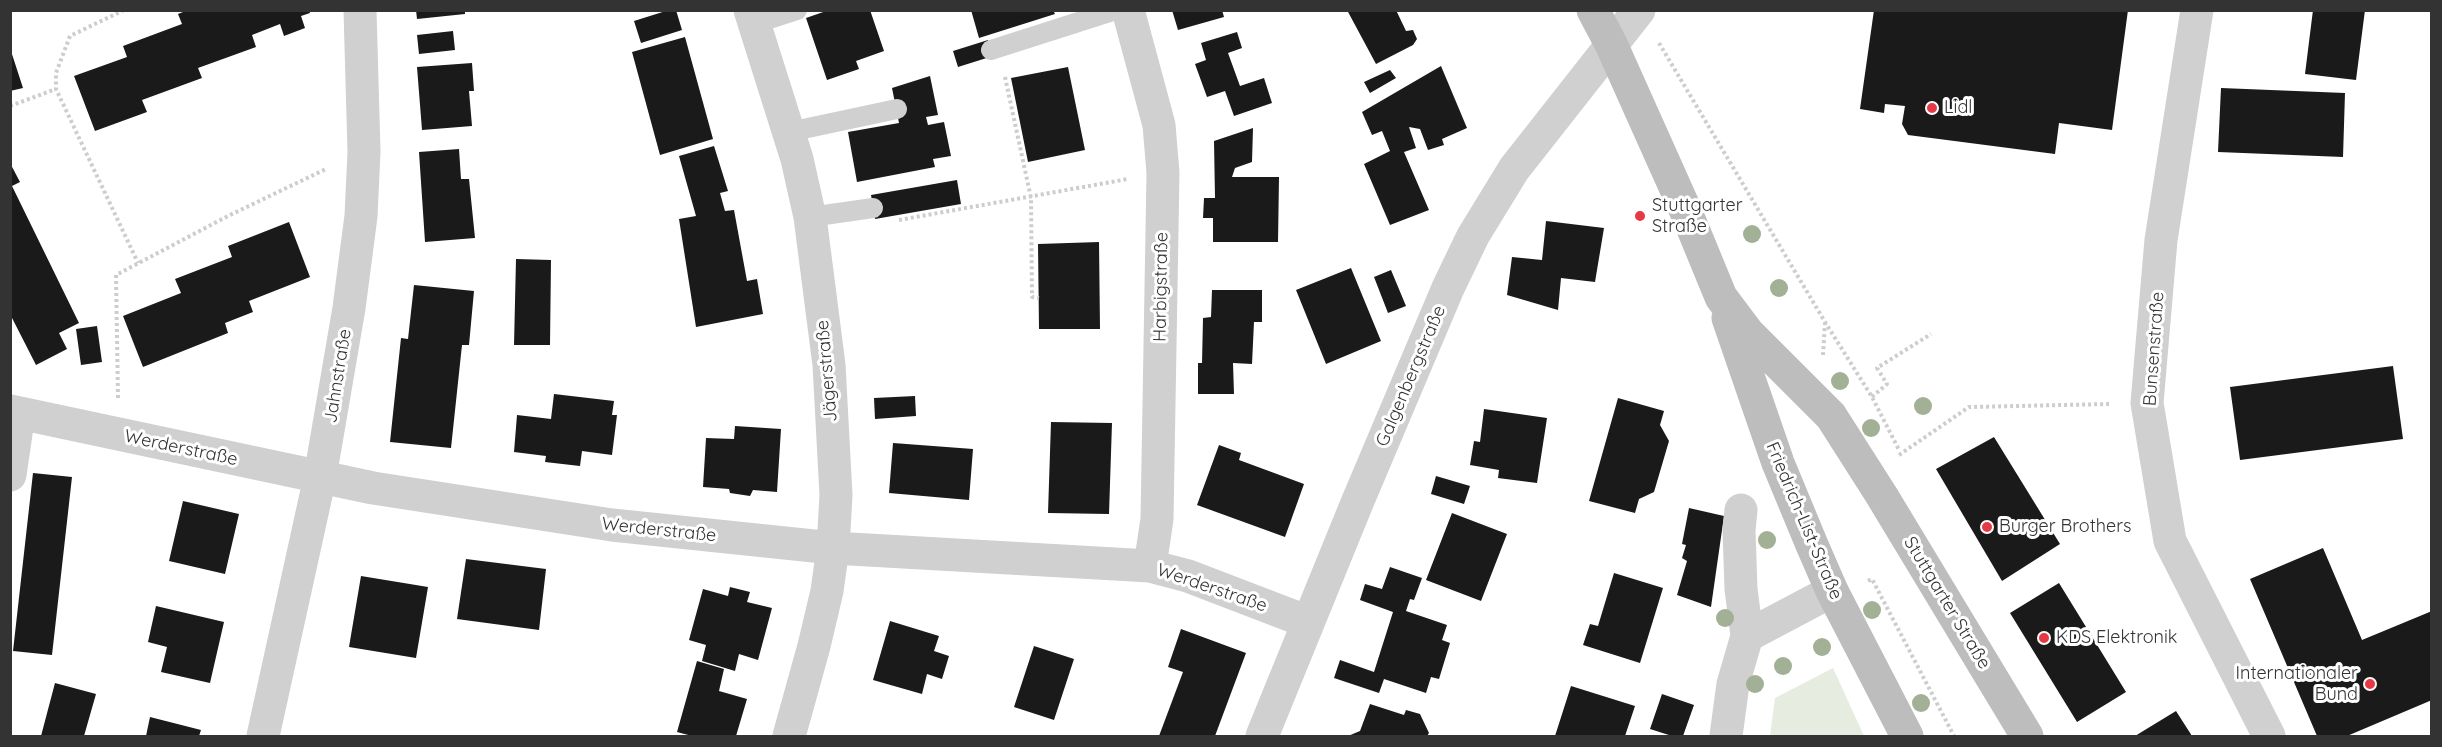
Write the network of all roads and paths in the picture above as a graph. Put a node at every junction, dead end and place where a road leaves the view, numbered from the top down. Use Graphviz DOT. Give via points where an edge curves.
graph roads {
  1 [pos="124,10"];
  2 [pos="360,10"];
  3 [pos="797,10"];
  4 [pos="1116,10"];
  5 [pos="1128,10"];
  6 [pos="1593,10"];
  7 [pos="1639,10"];
  8 [pos="2197,10"];
  9 [pos="752,17"];
  10 [pos="1657,41"];
  11 [pos="1611,44"];
  12 [pos="991,50"];
  13 [pos="1005,75"];
  14 [pos="56,89"];
  15 [pos="10,106"];
  16 [pos="897,109"];
  17 [pos="789,132"];
  18 [pos="364,152"];
  19 [pos="1163,172"];
  20 [pos="1031,198"];
  21 [pos="873,208"];
  22 [pos="810,218"];
  23 [pos="893,221"];
  24 [pos="138,263"];
  25 [pos="1721,297"];
  26 [pos="1039,298"];
  27 [pos="1931,333"];
  28 [pos="1872,397"];
  29 [pos="2147,403"];
  30 [pos="15,412"];
  31 [pos="119,435"];
  32 [pos="10,475"];
  33 [pos="320,477"];
  34 [pos="1741,510"];
  35 [pos="833,548"];
  36 [pos="1150,567"];
  37 [pos="1872,579"];
  38 [pos="1832,591"];
  39 [pos="1308,622"];
  40 [pos="1748,636"];
  41 [pos="263,736"];
  42 [pos="789,736"];
  43 [pos="1262,736"];
  44 [pos="1726,736"];
  45 [pos="1907,736"];
  46 [pos="1954,736"];
  47 [pos="2027,736"];
  48 [pos="2269,736"];
  1 -- 14 [label="path" via="70,36 56,73"];
  2 -- 18 [label="street, Jahnstraße"];
  3 -- 9 [label="lane"];
  4 -- 12 [label="lane"];
  5 -- 19 [label="street, Harbigstraße" via="1159,125"];
  6 -- 11 [label="main road, Stuttgarter Straße"];
  7 -- 11 [label="street, Galgenbergstraße"];
  8 -- 29 [label="street, Bunsenstraße" via="2162,240"];
  9 -- 17 [label="street, Jägerstraße"];
  10 -- 28 [label="path"];
  11 -- 25 [label="main road, Stuttgarter Straße"];
  11 -- 39 [label="street, Galgenbergstraße" via="1514,169 1473,236"];
  13 -- 20 [label="path" via="1019,126"];
  14 -- 15 [label="path"];
  14 -- 24 [label="path"];
  16 -- 17 [label="lane"];
  17 -- 22 [label="street, Jägerstraße"];
  18 -- 24 [label="path"];
  18 -- 33 [label="street, Jahnstraße" via="361,216 349,308"];
  19 -- 20 [label="path"];
  19 -- 36 [label="street, Harbigstraße" via="1157,519"];
  20 -- 23 [label="path"];
  20 -- 26 [label="path" via="1032,297"];
  21 -- 22 [label="lane"];
  22 -- 35 [label="street, Jägerstraße" via="829,365 836,495"];
  24 -- 31 [label="path" via="116,275"];
  25 -- 38 [label="main road, Friedrich-List-Straße" via="1778,463"];
  25 -- 47 [label="main road, Stuttgarter Straße" via="1748,333 1831,416"];
  27 -- 28 [label="path" via="1877,368 1887,384"];
  28 -- 29 [label="path" via="1901,453 1968,407"];
  29 -- 48 [label="street, Bunsenstraße" via="2170,541"];
  30 -- 31 [label="street, Werderstraße"];
  30 -- 32 [label="street"];
  31 -- 33 [label="street, Werderstraße"];
  33 -- 35 [label="street, Werderstraße" via="612,525"];
  33 -- 41 [label="street, Jahnstraße"];
  34 -- 40 [label="street" via="1741,589"];
  35 -- 36 [label="street, Werderstraße"];
  35 -- 42 [label="street, Jägerstraße" via="827,591"];
  36 -- 39 [label="street, Werderstraße" via="1188,576"];
  37 -- 46 [label="path"];
  38 -- 40 [label="street"];
  38 -- 45 [label="main road, Friedrich-List-Straße"];
  39 -- 43 [label="street, Galgenbergstraße"];
  40 -- 44 [label="street" via="1733,684"];
}
